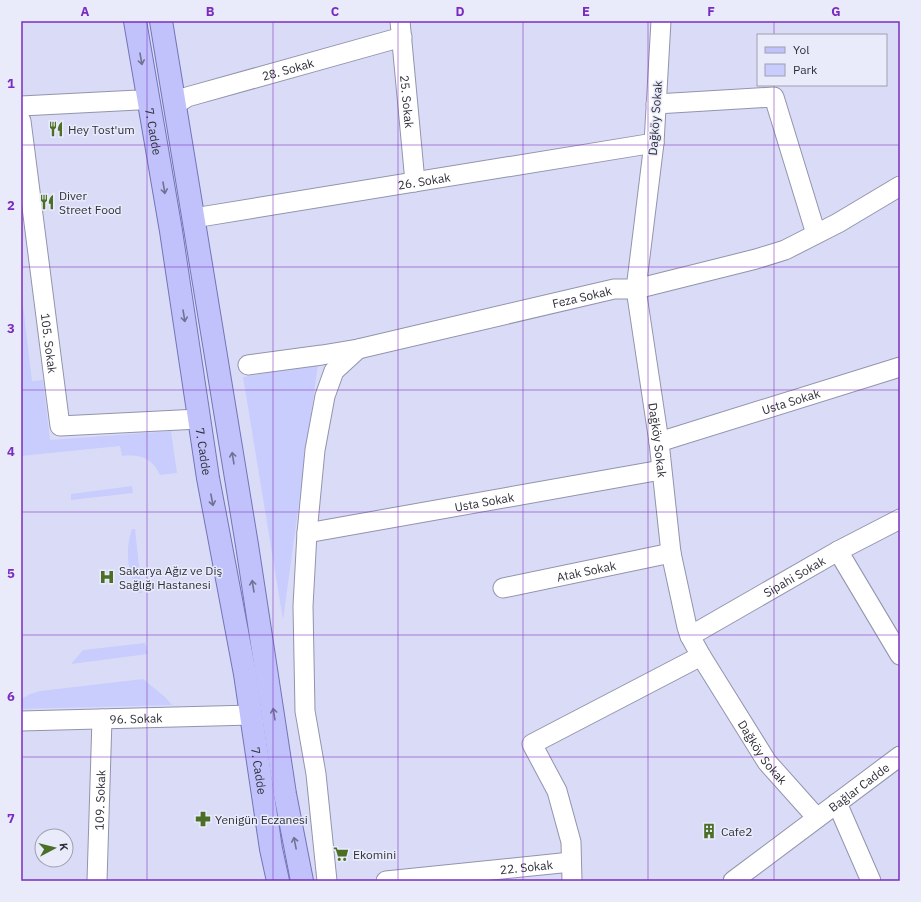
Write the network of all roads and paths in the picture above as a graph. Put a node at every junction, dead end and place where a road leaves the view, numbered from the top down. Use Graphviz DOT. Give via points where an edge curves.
graph roads {
  1 [pos="135,21"];
  2 [pos="161,21"];
  3 [pos="661,21"];
  4 [pos="401,29"];
  5 [pos="148,98"];
  6 [pos="656,104"];
  7 [pos="174,105"];
  8 [pos="21,106"];
  9 [pos="21,121"];
  10 [pos="654,143"];
  11 [pos="415,182"];
  12 [pos="900,186"];
  13 [pos="194,218"];
  14 [pos="816,234"];
  15 [pos="636,289"];
  16 [pos="358,350"];
  17 [pos="248,365"];
  18 [pos="900,367"];
  19 [pos="199,419"];
  20 [pos="659,442"];
  21 [pos="661,470"];
  22 [pos="900,519"];
  23 [pos="307,533"];
  24 [pos="838,551"];
  25 [pos="671,553"];
  26 [pos="503,588"];
  27 [pos="690,636"];
  28 [pos="900,655"];
  29 [pos="701,656"];
  30 [pos="252,715"];
  31 [pos="102,719"];
  32 [pos="21,721"];
  33 [pos="900,756"];
  34 [pos="837,803"];
  35 [pos="817,818"];
  36 [pos="272,849"];
  37 [pos="571,862"];
  38 [pos="97,881"];
  39 [pos="272,881"];
  40 [pos="278,881"];
  41 [pos="302,881"];
  42 [pos="327,881"];
  43 [pos="386,881"];
  44 [pos="572,881"];
  45 [pos="733,881"];
  46 [pos="871,881"];
  1 -- 5 [label="main road, 7. Cadde, one-way"];
  2 -- 7 [label="main road, 7. Cadde"];
  3 -- 6 [label="street, Dağköy Sokak"];
  4 -- 7 [label="street, 28. Sokak" via="187,97"];
  4 -- 11 [label="street, 25. Sokak"];
  5 -- 8 [label="street"];
  5 -- 19 [label="main road, 7. Cadde, one-way"];
  6 -- 10 [label="street, Dağköy Sokak"];
  6 -- 14 [label="street" via="774,97"];
  7 -- 13 [label="main road, 7. Cadde"];
  9 -- 19 [label="street, 105. Sokak" via="60,426"];
  10 -- 11 [label="street, 26. Sokak"];
  10 -- 15 [label="street, Dağköy Sokak"];
  11 -- 13 [label="street, 26. Sokak"];
  12 -- 14 [label="street, Feza Sokak"];
  41 -- 13 [label="main road, 7. Cadde, one-way" via="285,794"];
  14 -- 15 [label="street, Feza Sokak" via="785,250 756,259"];
  15 -- 16 [label="street, Feza Sokak" via="614,289"];
  15 -- 20 [label="street, Dağköy Sokak"];
  16 -- 17 [label="street, Feza Sokak"];
  16 -- 23 [label="street" via="334,371 325,396 315,450"];
  18 -- 20 [label="street, Usta Sokak"];
  19 -- 30 [label="main road, 7. Cadde, one-way"];
  20 -- 21 [label="street, Dağköy Sokak"];
  21 -- 23 [label="street, Usta Sokak"];
  21 -- 25 [label="street, Dağköy Sokak"];
  22 -- 24 [label="street, Sipahi Sokak"];
  23 -- 42 [label="street" via="303,606 305,711 316,774"];
  24 -- 27 [label="street, Sipahi Sokak"];
  24 -- 28 [label="street"];
  25 -- 26 [label="street, Atak Sokak"];
  25 -- 27 [label="street, Dağköy Sokak"];
  27 -- 29 [label="street, Dağköy Sokak"];
  29 -- 35 [label="street, Dağköy Sokak" via="767,762"];
  29 -- 37 [label="street" via="532,744 557,791 571,842"];
  30 -- 31 [label="street, 96. Sokak"];
  30 -- 36 [label="main road, 7. Cadde"];
  31 -- 32 [label="street, 96. Sokak"];
  31 -- 38 [label="street, 109. Sokak"];
  33 -- 34 [label="street, Bağlar Cadde"];
  34 -- 35 [label="street, Bağlar Cadde"];
  34 -- 46 [label="street"];
  35 -- 45 [label="street, Bağlar Cadde"];
  36 -- 39 [label="main road"];
  36 -- 40 [label="main road, 7. Cadde"];
  37 -- 43 [label="street, 22. Sokak"];
  37 -- 44 [label="street"];
}
